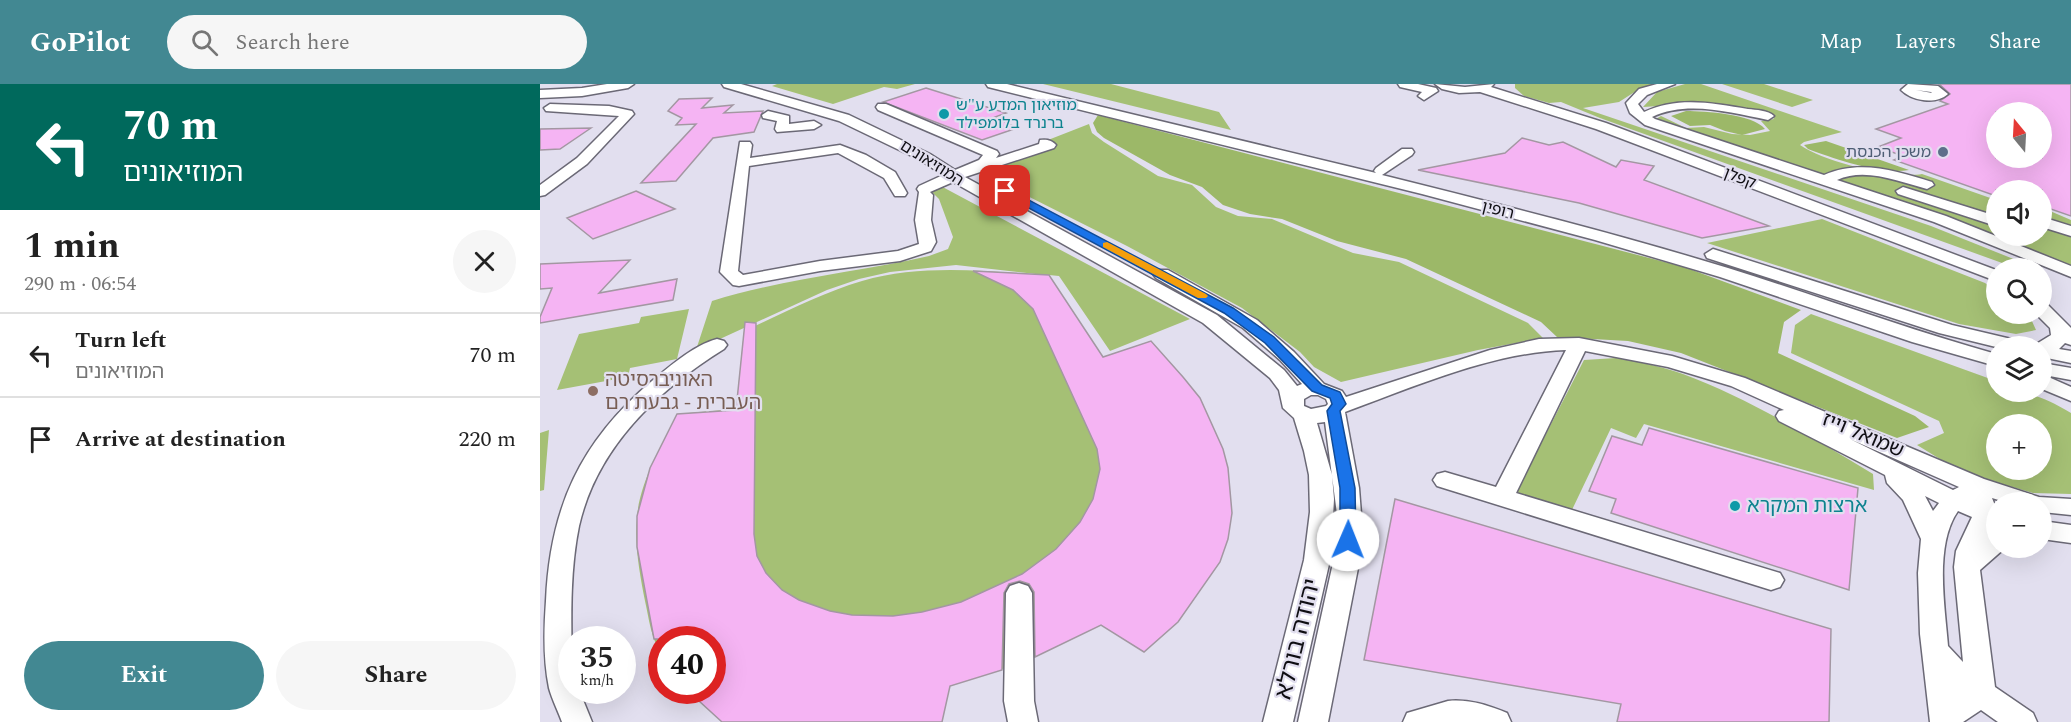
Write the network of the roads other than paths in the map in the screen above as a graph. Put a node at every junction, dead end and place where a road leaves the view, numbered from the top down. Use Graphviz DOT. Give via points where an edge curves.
graph roads {
  1 [pos="628,84"];
  2 [pos="728,84"];
  3 [pos="753,84"];
  4 [pos="992,84"];
  5 [pos="1026,84"];
  6 [pos="1404,84"];
  7 [pos="1442,84"];
  8 [pos="1504,84"];
  9 [pos="1669,84"];
  10 [pos="606,86"];
  11 [pos="1484,86"];
  12 [pos="540,88"];
  13 [pos="1457,89"];
  14 [pos="540,94"];
  15 [pos="1525,103"];
  16 [pos="882,107"];
  17 [pos="545,110"];
  18 [pos="826,112"];
  19 [pos="768,116"];
  20 [pos="1768,116"];
  21 [pos="1643,117"];
  22 [pos="814,125"];
  23 [pos="1045,143"];
  24 [pos="745,145"];
  25 [pos="1407,152"];
  26 [pos="806,154"];
  27 [pos="861,158"];
  28 [pos="742,169"];
  29 [pos="1381,171"];
  30 [pos="960,173"];
  31 [pos="1830,173"];
  32 [pos="540,192"];
  33 [pos="925,192"];
  34 [pos="902,196"];
  35 [pos="1986,204"];
  36 [pos="1986,218"];
  37 [pos="923,220"];
  38 [pos="2052,225"];
  39 [pos="2071,231"];
  40 [pos="2052,238"];
  41 [pos="2071,244"];
  42 [pos="1986,272"];
  43 [pos="2071,272"];
  44 [pos="2052,312"];
  45 [pos="2052,317"];
  46 [pos="2067,329"];
  47 [pos="1986,339"];
  48 [pos="1579,344"];
  49 [pos="717,345"];
  50 [pos="2052,345"];
  51 [pos="2052,352"];
  52 [pos="2071,357"];
  53 [pos="1986,359"];
  54 [pos="1695,369"];
  55 [pos="2052,371"];
  56 [pos="2071,375"];
  57 [pos="2052,386"];
  58 [pos="2071,395"];
  59 [pos="1328,399"];
  60 [pos="1298,407"];
  61 [pos="1876,462"];
  62 [pos="1446,480"];
  63 [pos="1976,485"];
  64 [pos="1999,492"];
  65 [pos="1502,498"];
  66 [pos="1953,500"];
  67 [pos="1986,505"];
  68 [pos="2052,505"];
  69 [pos="2071,507"];
  70 [pos="1986,513"];
  71 [pos="1986,523"];
  72 [pos="2052,533"];
  73 [pos="2071,534"];
  74 [pos="1933,537"];
  75 [pos="1986,551"];
  76 [pos="1967,567"];
  77 [pos="1771,580"];
  78 [pos="1019,593"];
  79 [pos="1935,651"];
  80 [pos="1981,693"];
  81 [pos="1945,720"];
  82 [pos="577,722"];
  83 [pos="1023,722"];
  84 [pos="1278,722"];
  85 [pos="1313,722"];
  86 [pos="1418,722"];
  87 [pos="1496,722"];
  88 [pos="2022,722"];
  1 -- 10 [label="street"];
  2 -- 18 [label="street, המוזיאונים"];
  3 -- 30 [label="street, המוזיאונים" via="858,116"];
  4 -- 53 [label="street, רופין" via="1648,250"];
  5 -- 29 [label="street, רופין"];
  6 -- 13 [label="street" via="1431,91 1424,96"];
  7 -- 13 [label="street"];
  8 -- 15 [label="street"];
  9 -- 21 [label="street" via="1636,97 1632,103 1634,110"];
  10 -- 12 [label="street"];
  10 -- 14 [label="street"];
  10 -- 17 [label="street"];
  11 -- 13 [label="street"];
  11 -- 15 [label="street, קפלן"];
  15 -- 42 [label="street, קפלן" via="1611,130"];
  16 -- 30 [label="street" via="991,153 987,161"];
  17 -- 32 [label="street" via="609,110 628,114 582,161"];
  18 -- 22 [label="street"];
  18 -- 30 [label="street, המוזיאונים" via="880,133"];
  19 -- 22 [label="street" via="784,119 782,129"];
  20 -- 21 [label="street" via="1692,107 1662,108"];
  21 -- 31 [label="street"];
  22 -- 26 [label="street"];
  23 -- 30 [label="street" via="1049,145"];
  24 -- 28 [label="street"];
  25 -- 29 [label="street"];
  26 -- 27 [label="street" via="840,149"];
  26 -- 28 [label="street"];
  27 -- 28 [label="street"];
  27 -- 34 [label="street" via="890,175"];
  28 -- 37 [label="street" via="729,272 739,280 917,251 927,242"];
  29 -- 47 [label="street, רופין" via="1697,249"];
  30 -- 33 [label="street"];
  30 -- 59 [label="street, המוזיאונים" via="1236,315 1269,340"];
  30 -- 60 [label="street, המוזיאונים" via="977,191 1210,320 1278,374"];
  31 -- 35 [label="street" via="1890,173"];
  31 -- 36 [label="street"];
  31 -- 43 [label="street"];
  33 -- 34 [label="street" via="911,189"];
  33 -- 37 [label="street"];
  34 -- 37 [label="street"];
  38 -- 39 [label="street"];
  40 -- 41 [label="street"];
  44 -- 46 [label="street"];
  45 -- 46 [label="street"];
  46 -- 50 [label="street"];
  48 -- 54 [label="street, שמואל וייז"];
  48 -- 59 [label="street, שמואל וייז" via="1539,345"];
  48 -- 65 [label="street"];
  49 -- 82 [label="street" via="689,360 652,391 617,429 591,469 570,514 560,567 559,625 564,688"];
  51 -- 52 [label="street"];
  54 -- 61 [label="street, שמואל וייז"];
  54 -- 63 [label="street, שמואל וייז" via="1767,394"];
  55 -- 56 [label="street"];
  57 -- 58 [label="street"];
  59 -- 60 [label="street, שמואל וייז" via="1316,417"];
  59 -- 85 [label="street, יהודה בורלא" via="1347,488 1348,540"];
  60 -- 84 [label="street, יהודה בורלא" via="1318,463 1320,538"];
  61 -- 66 [label="street, שמואל וייז"];
  61 -- 74 [label="street" via="1913,496"];
  62 -- 65 [label="street"];
  63 -- 64 [label="street, שמואל וייז"];
  63 -- 66 [label="street"];
  63 -- 67 [label="street"];
  65 -- 77 [label="street"];
  66 -- 70 [label="street, שמואל וייז"];
  66 -- 74 [label="street"];
  68 -- 69 [label="street"];
  71 -- 76 [label="street" via="1969,551"];
  72 -- 73 [label="street"];
  74 -- 79 [label="street" via="1930,555"];
  75 -- 76 [label="street"];
  76 -- 80 [label="street"];
  78 -- 83 [label="street" via="1019,701"];
  79 -- 80 [label="street" via="1964,682"];
  79 -- 81 [label="street"];
  80 -- 81 [label="street"];
  80 -- 88 [label="street"];
  86 -- 87 [label="street" via="1463,712"];
}
